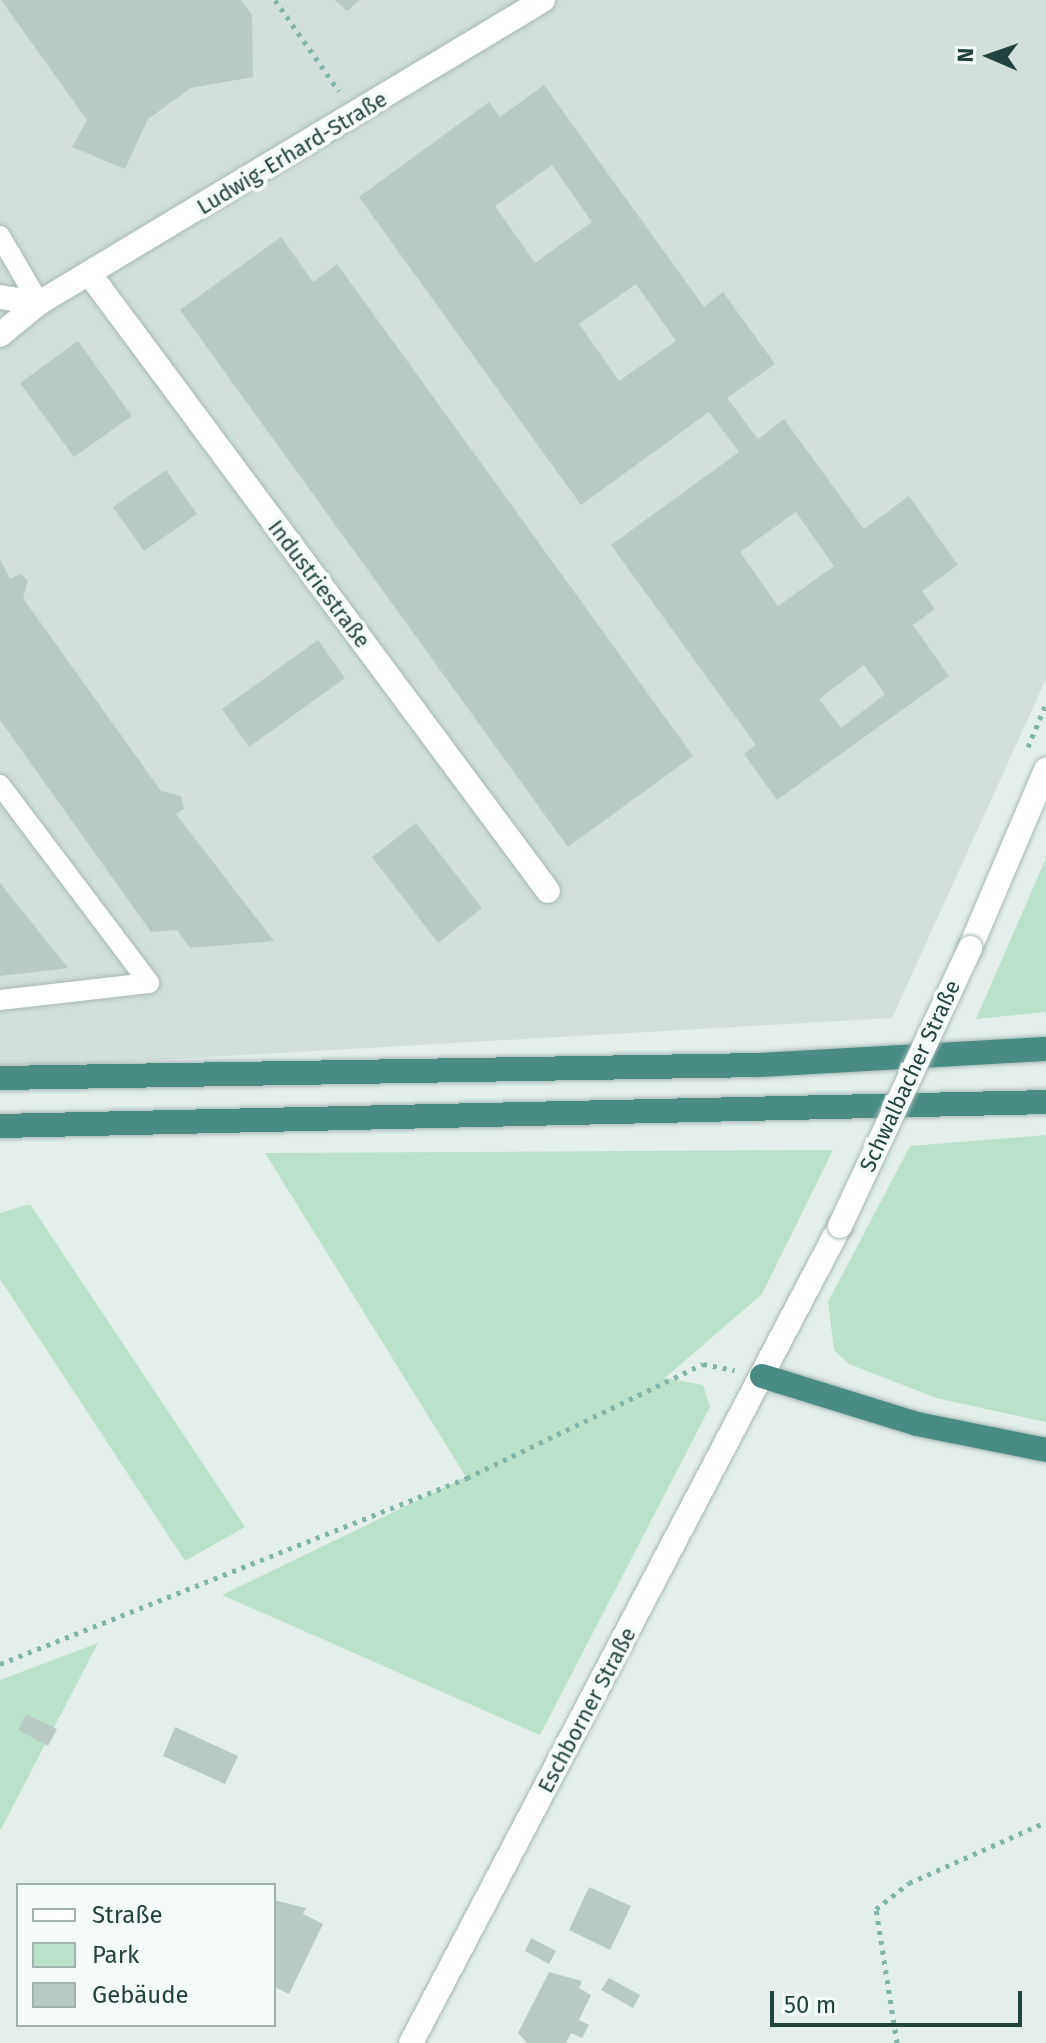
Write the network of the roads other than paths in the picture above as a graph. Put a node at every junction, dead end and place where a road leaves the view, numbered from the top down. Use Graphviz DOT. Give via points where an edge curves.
graph roads {
  1 [pos="543,0"];
  2 [pos="0,236"];
  3 [pos="91,276"];
  4 [pos="0,297"];
  5 [pos="39,303"];
  6 [pos="0,335"];
  7 [pos="1046,770"];
  8 [pos="0,785"];
  9 [pos="548,891"];
  10 [pos="0,1000"];
  11 [pos="1046,1049"];
  12 [pos="0,1078"];
  13 [pos="1046,1102"];
  14 [pos="0,1126"];
  15 [pos="762,1376"];
  16 [pos="1046,1450"];
  17 [pos="411,2043"];
  1 -- 3 [label="street, Ludwig-Erhard-Straße"];
  2 -- 5 [label="lane"];
  3 -- 5 [label="street, Ludwig-Erhard-Straße"];
  3 -- 9 [label="street, Industriestraße"];
  4 -- 5 [label="street"];
  5 -- 6 [label="street, Ludwig-Erhard-Straße"];
  7 -- 15 [label="street, Schwalbacher Straße, bridge" via="970,948 840,1226"];
  8 -- 10 [label="lane" via="149,983"];
  11 -- 12 [label="highway" via="758,1065"];
  13 -- 14 [label="highway"];
  15 -- 16 [label="highway" via="917,1424"];
  15 -- 17 [label="street, Eschborner Straße"];
}
